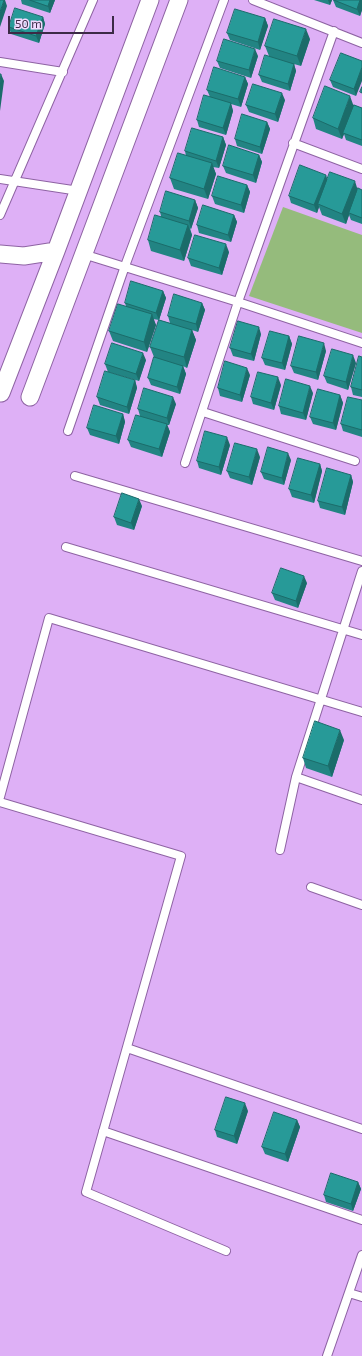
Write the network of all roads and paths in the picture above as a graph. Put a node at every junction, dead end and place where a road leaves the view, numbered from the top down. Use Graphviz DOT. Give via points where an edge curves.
graph roads {
  1 [pos="93,0"];
  2 [pos="150,0"];
  3 [pos="179,0"];
  4 [pos="224,0"];
  5 [pos="253,0"];
  6 [pos="334,31"];
  7 [pos="362,43"];
  8 [pos="0,62"];
  9 [pos="63,72"];
  10 [pos="293,143"];
  11 [pos="362,169"];
  12 [pos="0,178"];
  13 [pos="14,180"];
  14 [pos="79,191"];
  15 [pos="0,215"];
  16 [pos="56,251"];
  17 [pos="0,254"];
  18 [pos="83,254"];
  19 [pos="125,266"];
  20 [pos="238,302"];
  21 [pos="362,343"];
  22 [pos="1,393"];
  23 [pos="30,397"];
  24 [pos="203,412"];
  25 [pos="68,431"];
  26 [pos="355,461"];
  27 [pos="186,463"];
  28 [pos="75,476"];
  29 [pos="66,547"];
  30 [pos="362,562"];
  31 [pos="362,571"];
  32 [pos="343,629"];
  33 [pos="362,635"];
  34 [pos="321,699"];
  35 [pos="362,712"];
  36 [pos="296,777"];
  37 [pos="0,797"];
  38 [pos="362,800"];
  39 [pos="0,802"];
  40 [pos="280,850"];
  41 [pos="311,887"];
  42 [pos="362,905"];
  43 [pos="127,1048"];
  44 [pos="362,1130"];
  45 [pos="103,1131"];
  46 [pos="362,1220"];
  47 [pos="226,1251"];
  48 [pos="362,1255"];
  49 [pos="349,1293"];
  50 [pos="362,1297"];
  51 [pos="327,1356"];
  1 -- 9 [label="lane"];
  2 -- 14 [label="street"];
  3 -- 18 [label="street"];
  4 -- 19 [label="lane"];
  5 -- 6 [label="lane"];
  6 -- 7 [label="lane"];
  6 -- 10 [label="lane"];
  8 -- 9 [label="lane"];
  9 -- 13 [label="lane"];
  10 -- 11 [label="lane"];
  10 -- 20 [label="lane"];
  12 -- 13 [label="lane"];
  13 -- 14 [label="lane"];
  13 -- 15 [label="lane"];
  14 -- 16 [label="street"];
  16 -- 17 [label="street" via="24,256"];
  16 -- 22 [label="street"];
  18 -- 19 [label="lane"];
  18 -- 23 [label="street"];
  19 -- 20 [label="lane"];
  19 -- 25 [label="lane"];
  20 -- 21 [label="lane"];
  20 -- 24 [label="lane"];
  24 -- 26 [label="lane"];
  24 -- 27 [label="lane"];
  28 -- 30 [label="lane"];
  29 -- 32 [label="lane"];
  31 -- 32 [label="lane"];
  32 -- 33 [label="lane"];
  32 -- 34 [label="lane"];
  34 -- 35 [label="lane"];
  34 -- 36 [label="lane"];
  34 -- 37 [label="lane" via="49,618"];
  36 -- 38 [label="lane"];
  36 -- 40 [label="lane"];
  39 -- 43 [label="lane" via="181,856"];
  41 -- 42 [label="lane"];
  43 -- 44 [label="lane"];
  43 -- 45 [label="lane"];
  45 -- 46 [label="lane"];
  45 -- 47 [label="lane" via="86,1192"];
  48 -- 49 [label="lane"];
  49 -- 50 [label="lane"];
  49 -- 51 [label="lane"];
}
